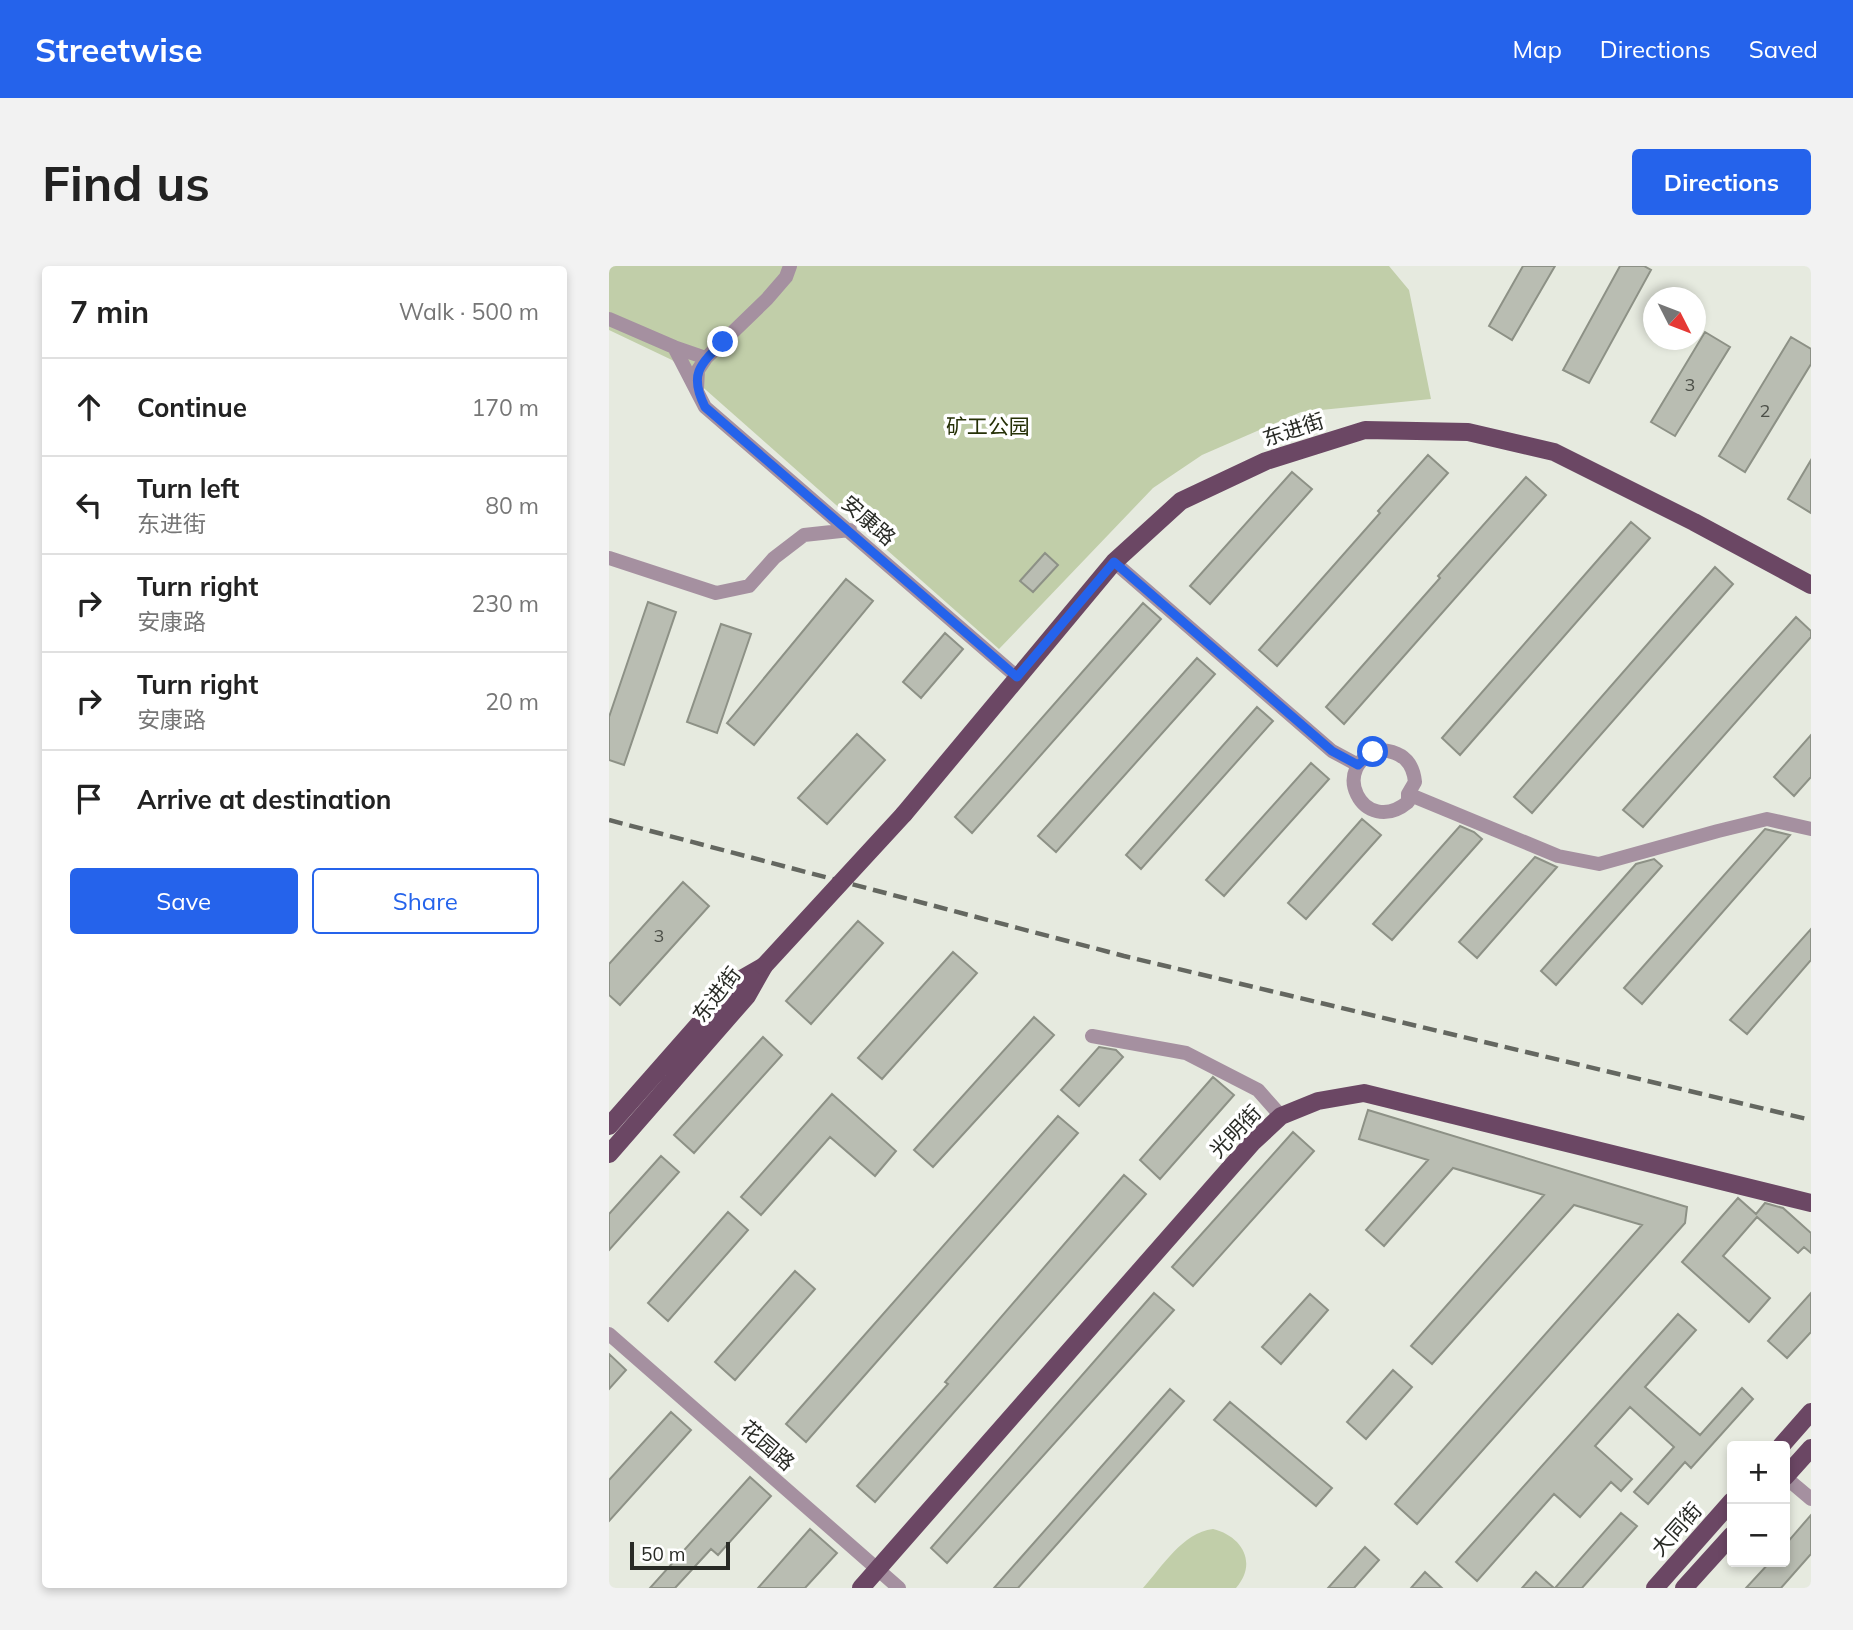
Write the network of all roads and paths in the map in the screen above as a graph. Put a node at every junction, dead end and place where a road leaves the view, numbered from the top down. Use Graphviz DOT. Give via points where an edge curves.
graph roads {
  1 [pos="790,266"];
  2 [pos="609,319"];
  3 [pos="674,347"];
  4 [pos="706,358"];
  5 [pos="697,391"];
  6 [pos="850,530"];
  7 [pos="609,558"];
  8 [pos="1114,562"];
  9 [pos="1811,585"];
  10 [pos="1017,677"];
  11 [pos="1358,765"];
  12 [pos="1408,794"];
  13 [pos="1811,829"];
  14 [pos="764,966"];
  15 [pos="1092,1036"];
  16 [pos="1281,1116"];
  17 [pos="609,1126"];
  18 [pos="609,1154"];
  19 [pos="1811,1203"];
  20 [pos="609,1334"];
  21 [pos="1811,1412"];
  22 [pos="1785,1441"];
  23 [pos="1811,1448"];
  24 [pos="1790,1471"];
  25 [pos="1790,1481"];
  26 [pos="1811,1499"];
  27 [pos="1729,1504"];
  28 [pos="1727,1541"];
  29 [pos="877,1569"];
  30 [pos="860,1588"];
  31 [pos="899,1588"];
  32 [pos="1655,1588"];
  33 [pos="1684,1588"];
  1 -- 4 [label="street" via="767,299"];
  2 -- 3 [label="street"];
  3 -- 4 [label="street"];
  3 -- 5 [label="street, 安康路"];
  4 -- 5 [label="street" via="698,370"];
  5 -- 6 [label="street, 安康路" via="705,407"];
  6 -- 7 [label="street" via="803,535 748,586 716,593"];
  6 -- 10 [label="street, 安康路"];
  8 -- 9 [label="main road, 东进街" via="1181,501 1266,461 1365,430 1468,432 1554,452"];
  8 -- 10 [label="main road, 东进街"];
  8 -- 11 [label="street" via="1332,751"];
  10 -- 14 [label="main road, 东进街, bridge" via="904,814"];
  11 -- 12 [label="street" via="1373,752 1401,755 1414,772 1415,782"];
  11 -- 12 [label="street" via="1355,793 1369,808 1389,812 1408,802"];
  12 -- 13 [label="street" via="1538,849 1599,864 1767,819"];
  14 -- 17 [label="main road, 东进街" via="736,982"];
  14 -- 18 [label="main road, 东进街" via="747,996"];
  15 -- 16 [label="street" via="1187,1052 1258,1090"];
  16 -- 19 [label="main road, 光明街" via="1318,1101 1364,1093"];
  16 -- 29 [label="main road, 光明街" via="1252,1143"];
  20 -- 29 [label="street, 花园路"];
  21 -- 22 [label="main road"];
  23 -- 24 [label="main road"];
  25 -- 26 [label="street"];
  27 -- 32 [label="main road, 大同街"];
  28 -- 33 [label="main road"];
  29 -- 30 [label="main road, 光明街"];
  29 -- 31 [label="street, 花园路"];
}
